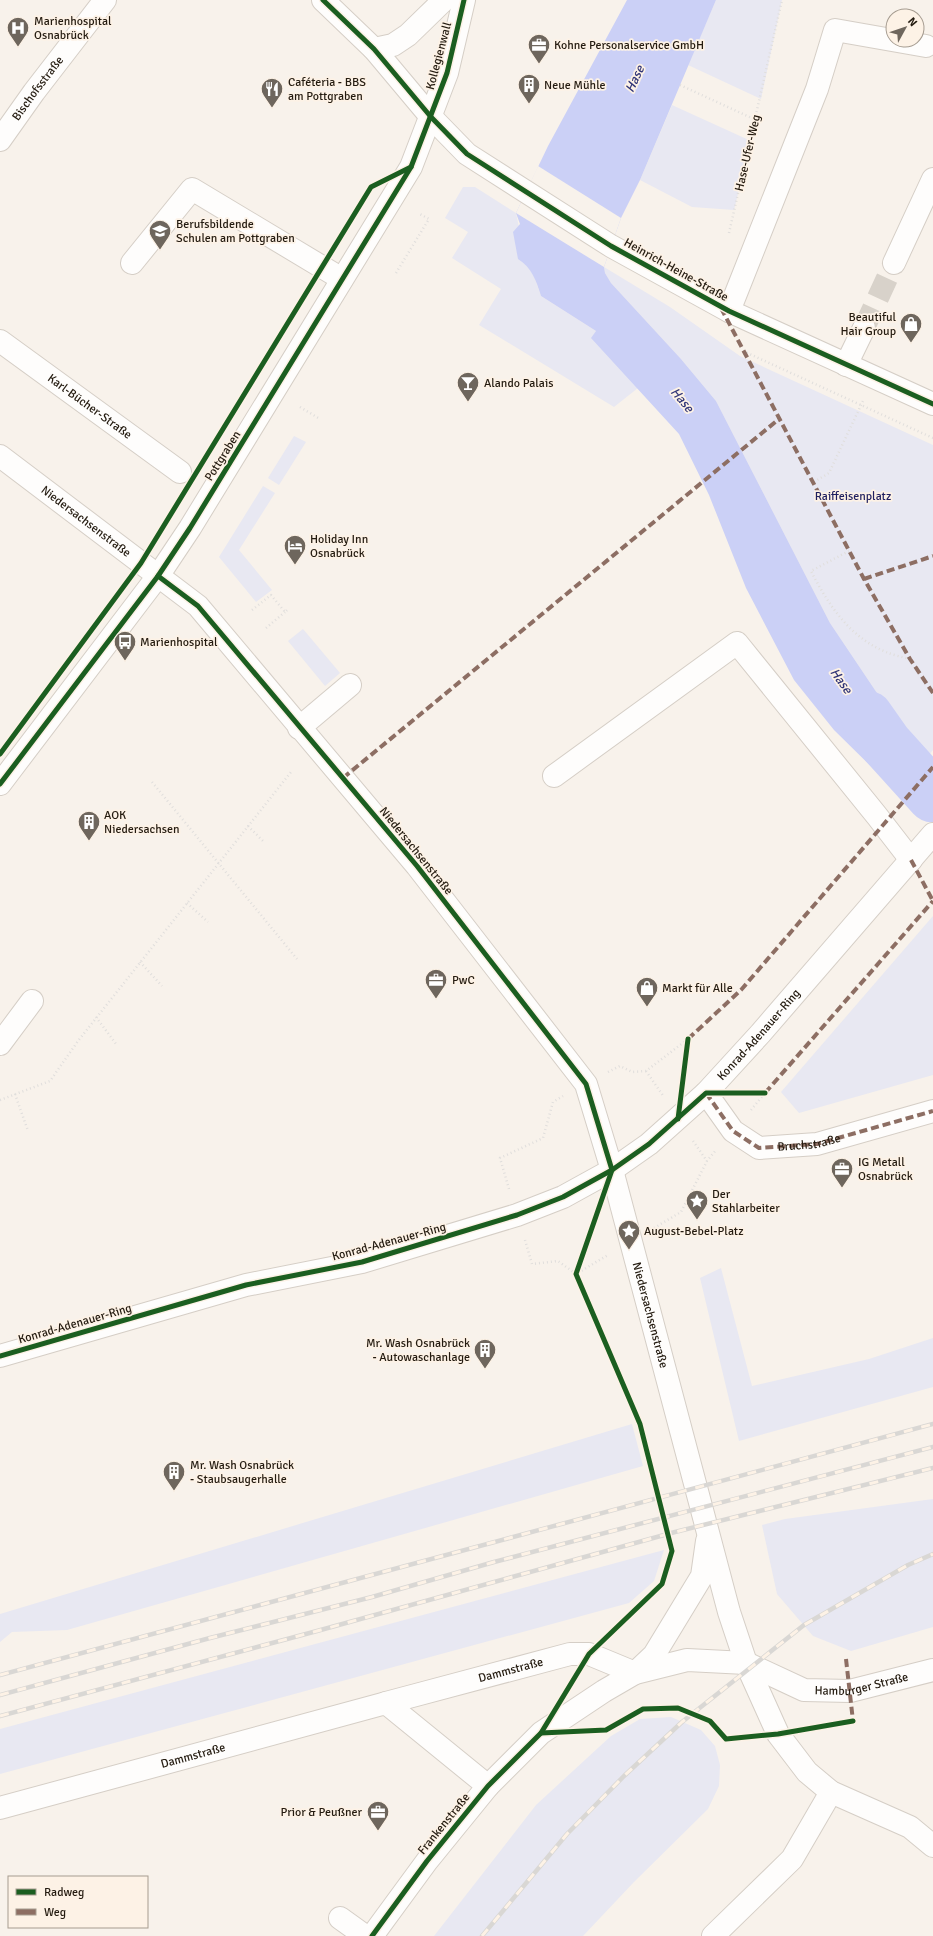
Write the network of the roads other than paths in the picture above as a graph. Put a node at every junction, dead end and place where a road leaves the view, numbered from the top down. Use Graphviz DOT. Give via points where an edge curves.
graph roads {
  1 [pos="105,0"];
  2 [pos="323,0"];
  3 [pos="444,0"];
  4 [pos="464,0"];
  5 [pos="926,46"];
  6 [pos="374,49"];
  7 [pos="431,118"];
  8 [pos="0,140"];
  9 [pos="933,179"];
  10 [pos="132,263"];
  11 [pos="894,263"];
  12 [pos="342,279"];
  13 [pos="729,311"];
  14 [pos="864,328"];
  15 [pos="0,341"];
  16 [pos="846,365"];
  17 [pos="933,404"];
  18 [pos="0,456"];
  19 [pos="180,472"];
  20 [pos="158,576"];
  21 [pos="350,685"];
  22 [pos="299,728"];
  23 [pos="554,776"];
  24 [pos="0,784"];
  25 [pos="931,837"];
  26 [pos="911,860"];
  27 [pos="32,1001"];
  28 [pos="0,1044"];
  29 [pos="706,1093"];
  30 [pos="933,1111"];
  31 [pos="612,1170"];
  32 [pos="0,1356"];
  33 [pos="708,1534"];
  34 [pos="746,1663"];
  35 [pos="933,1670"];
  36 [pos="635,1673"];
  37 [pos="386,1703"];
  38 [pos="488,1786"];
  39 [pos="831,1792"];
  40 [pos="0,1808"];
  41 [pos="933,1846"];
  42 [pos="340,1918"];
  43 [pos="365,1936"];
  44 [pos="372,1936"];
  45 [pos="713,1936"];
  1 -- 8 [label="street, Bischofsstraße"];
  2 -- 6 [label="street, Heinrich-Heine-Straße"];
  3 -- 6 [label="street" via="408,35 393,45"];
  4 -- 7 [label="street, Kollegienwall" via="447,73"];
  5 -- 13 [label="street" via="835,30 817,89"];
  6 -- 7 [label="street, Heinrich-Heine-Straße"];
  7 -- 12 [label="street, Pottgraben" via="411,167"];
  7 -- 13 [label="street, Heinrich-Heine-Straße" via="466,154 526,193 611,246"];
  9 -- 11 [label="street"];
  10 -- 12 [label="street" via="192,189"];
  12 -- 20 [label="street, Pottgraben"];
  13 -- 16 [label="street, Heinrich-Heine-Straße"];
  14 -- 16 [label="street"];
  15 -- 19 [label="street, Karl-Bücher-Straße"];
  16 -- 17 [label="street, Heinrich-Heine-Straße"];
  18 -- 20 [label="street, Niedersachsenstraße"];
  20 -- 22 [label="street, Niedersachsenstraße" via="198,606"];
  20 -- 24 [label="street, Pottgraben"];
  21 -- 22 [label="street"];
  22 -- 31 [label="street, Niedersachsenstraße" via="417,866 586,1084"];
  23 -- 26 [label="street" via="737,643"];
  25 -- 26 [label="street, Konrad-Adenauer-Ring"];
  26 -- 29 [label="street, Konrad-Adenauer-Ring"];
  27 -- 28 [label="street"];
  29 -- 30 [label="street, Bruchstraße" via="733,1131 759,1148 817,1144"];
  29 -- 31 [label="street, Konrad-Adenauer-Ring" via="649,1144"];
  31 -- 32 [label="street, Konrad-Adenauer-Ring" via="563,1197 517,1215 362,1262 246,1284"];
  31 -- 33 [label="street, Niedersachsenstraße"];
  33 -- 34 [label="street, Niedersachsenstraße"];
  33 -- 36 [label="street" via="702,1576 654,1655"];
  34 -- 35 [label="street, Hamburger Straße" via="804,1690 850,1690"];
  34 -- 36 [label="street, Frankenstraße" via="688,1660"];
  34 -- 39 [label="street, Niedersachsenstraße" via="778,1734 807,1772"];
  36 -- 37 [label="street, Dammstraße" via="589,1654 570,1654"];
  36 -- 38 [label="street, Frankenstraße" via="541,1733"];
  37 -- 38 [label="street"];
  37 -- 40 [label="street, Dammstraße"];
  38 -- 44 [label="street, Frankenstraße" via="427,1861"];
  39 -- 41 [label="street, Niedersachsenstraße" via="910,1827"];
  39 -- 45 [label="street" via="792,1859"];
  42 -- 43 [label="street"];
}
